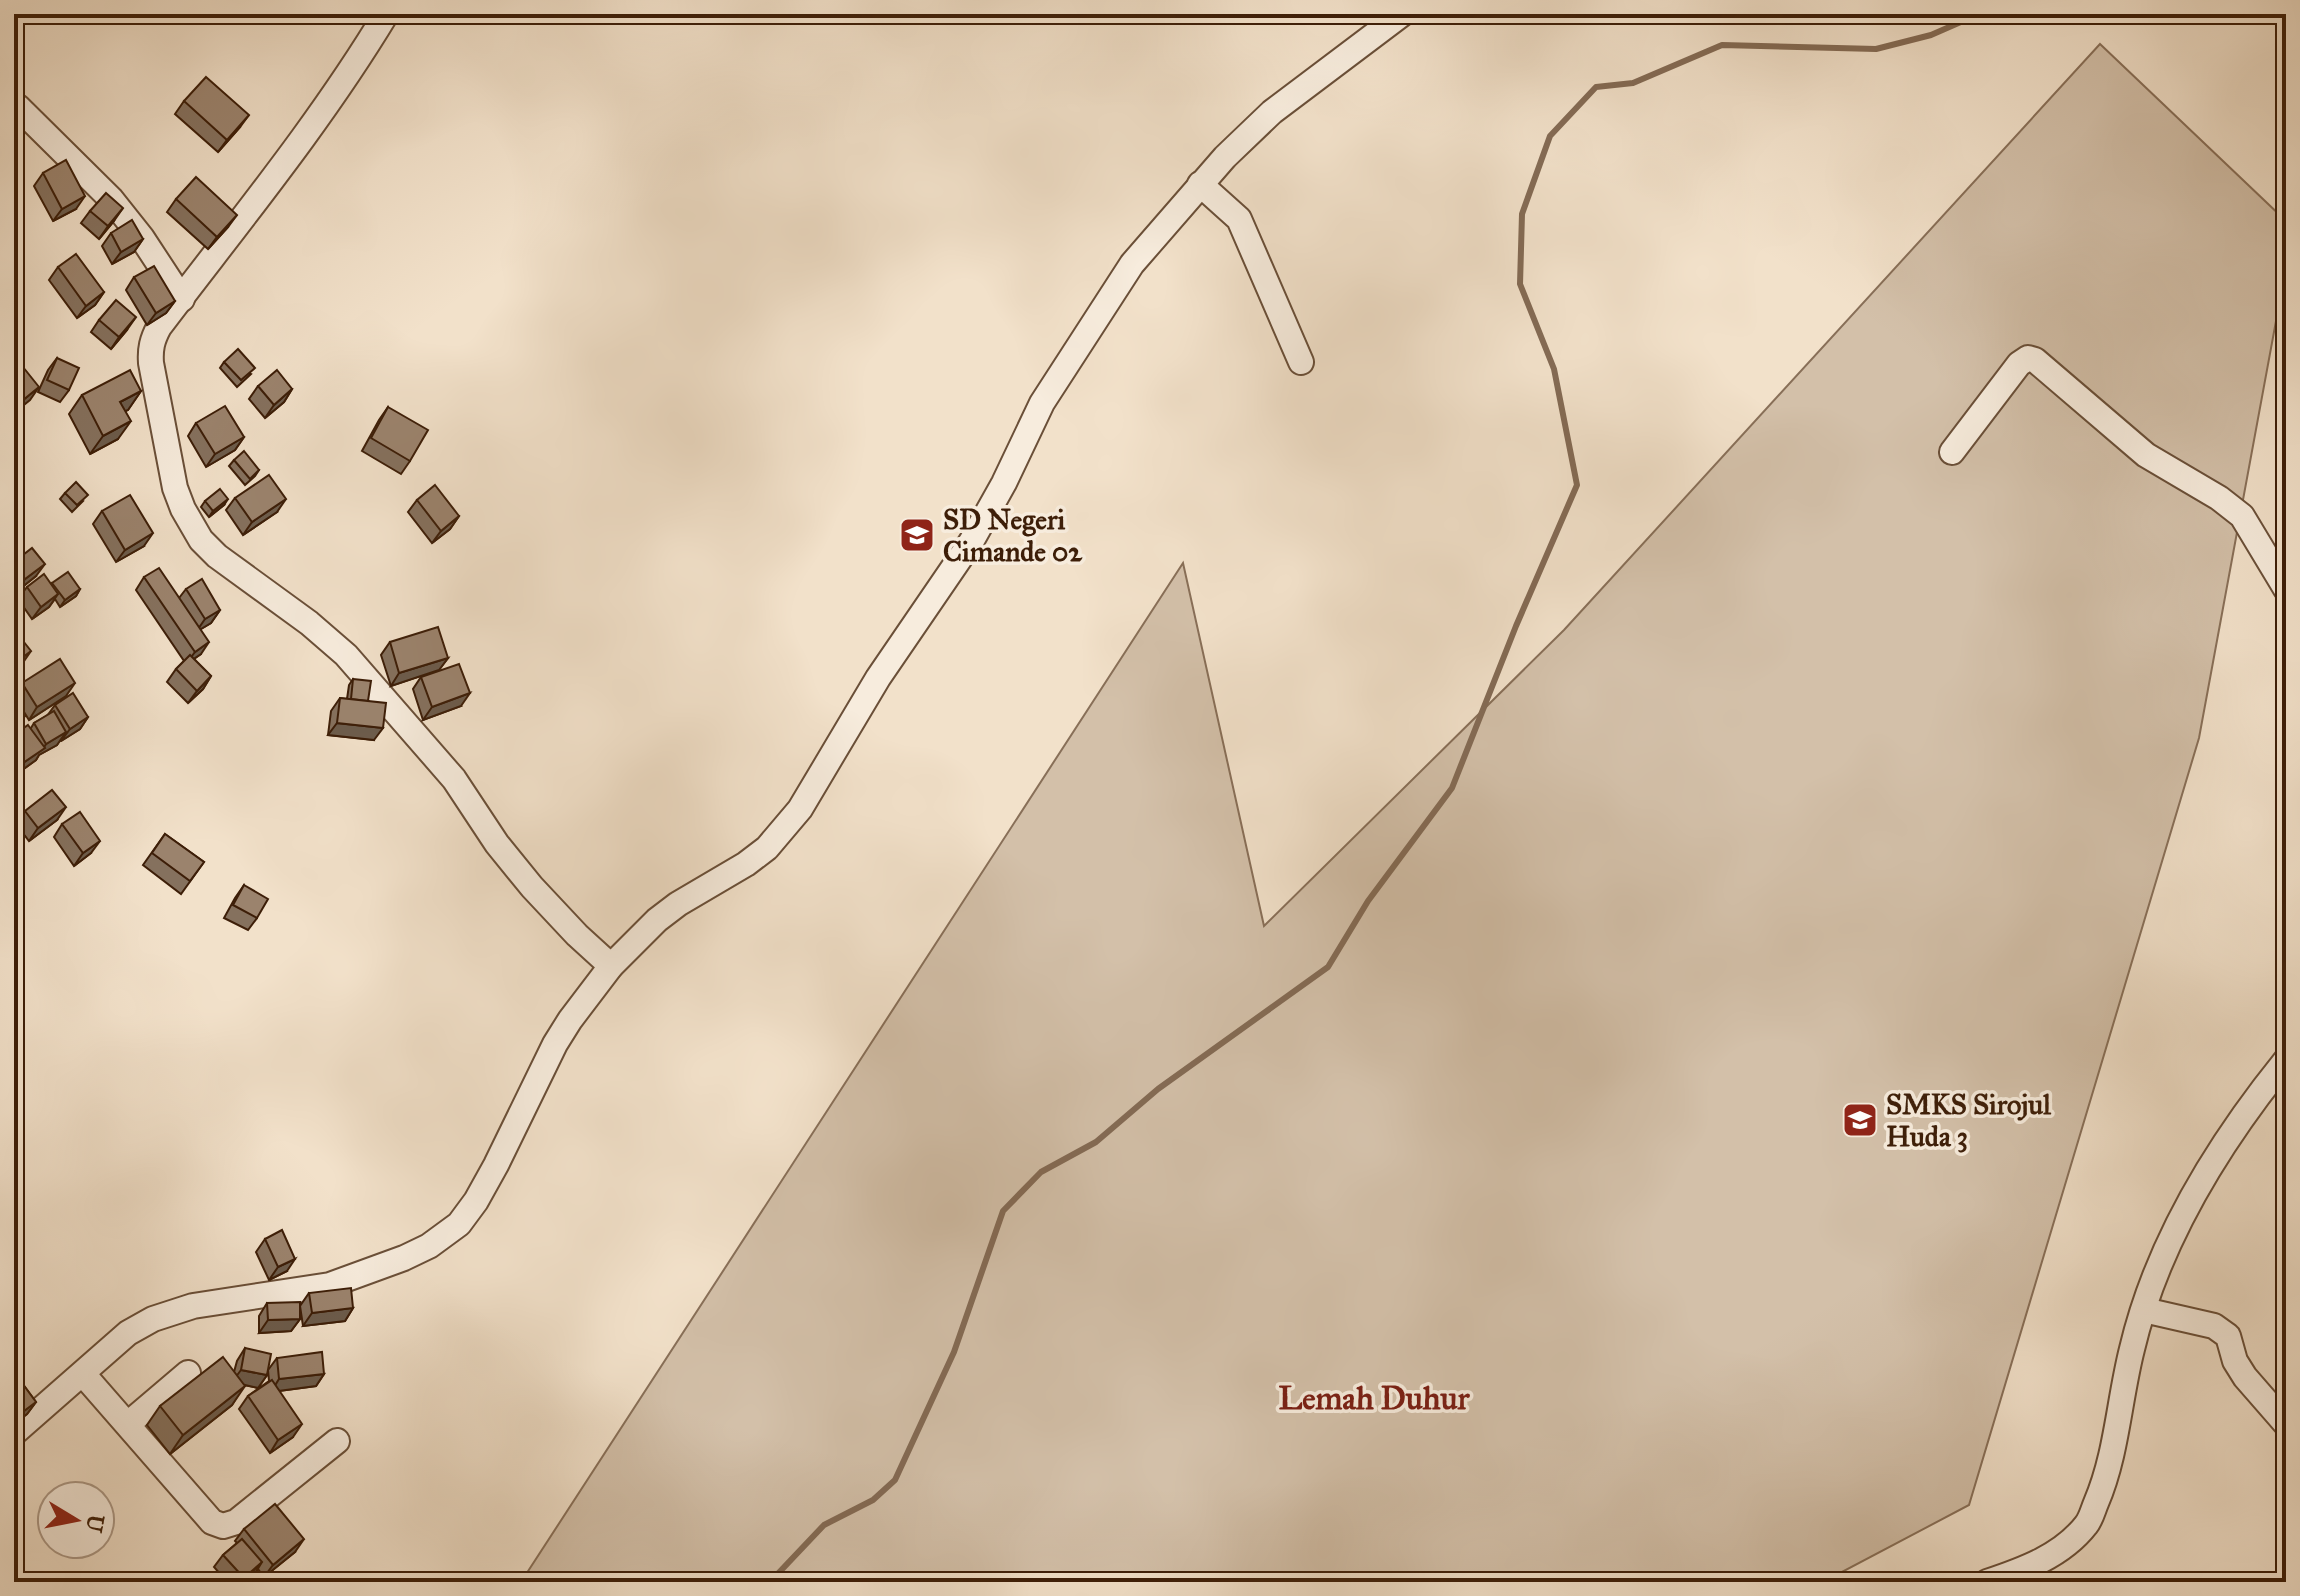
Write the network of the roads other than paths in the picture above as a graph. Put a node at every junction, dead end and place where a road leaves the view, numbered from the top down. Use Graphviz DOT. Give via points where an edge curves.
graph roads {
  1 [pos="386,14"];
  2 [pos="1402,14"];
  3 [pos="18,107"];
  4 [pos="1200,184"];
  5 [pos="182,299"];
  6 [pos="1301,362"];
  7 [pos="1952,452"];
  8 [pos="2286,589"];
  9 [pos="611,966"];
  10 [pos="2286,1060"];
  11 [pos="2144,1310"];
  12 [pos="188,1373"];
  13 [pos="83,1374"];
  14 [pos="128,1424"];
  15 [pos="2286,1424"];
  16 [pos="14,1433"];
  17 [pos="337,1441"];
  18 [pos="1987,1582"];
  1 -- 5 [label="street" via="335,96"];
  2 -- 4 [label="street" via="1272,112"];
  3 -- 5 [label="street" via="111,199"];
  4 -- 6 [label="street" via="1239,219"];
  4 -- 9 [label="street" via="1132,264 1074,349 971,542 878,678 794,819 746,864 657,920"];
  5 -- 9 [label="street" via="159,327 150,349 172,478 191,525 217,556 346,655 454,779 532,887"];
  7 -- 8 [label="street" via="2019,364 2035,360 2146,455 2242,516"];
  9 -- 13 [label="street" via="555,1044 486,1183 448,1233 404,1258 330,1285 193,1306 153,1319 128,1333"];
  10 -- 11 [label="street" via="2248,1108 2195,1195 2158,1266"];
  11 -- 15 [label="street" via="2214,1326 2228,1336 2245,1377"];
  11 -- 18 [label="street" via="2104,1484 2087,1524 2056,1554"];
  12 -- 14 [label="street"];
  13 -- 14 [label="street"];
  13 -- 16 [label="street"];
  14 -- 17 [label="street" via="212,1522 223,1526 236,1522"];
}
